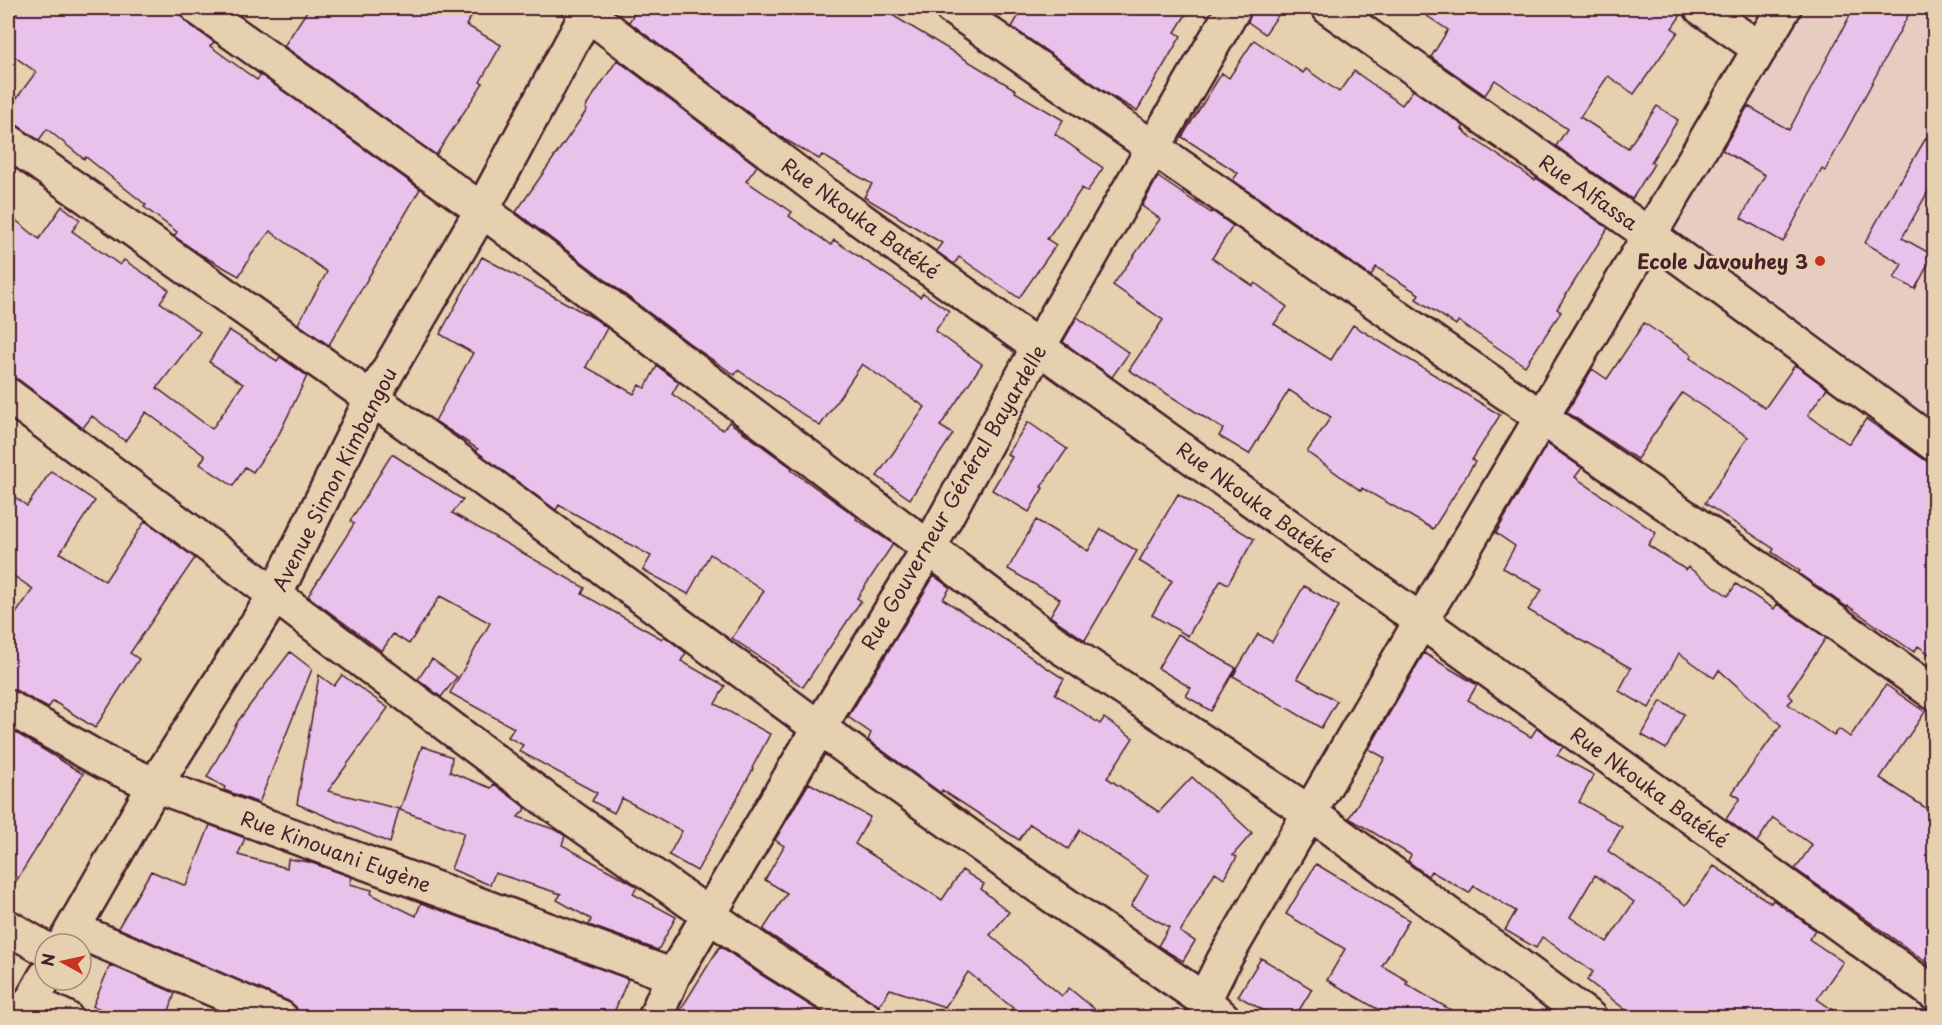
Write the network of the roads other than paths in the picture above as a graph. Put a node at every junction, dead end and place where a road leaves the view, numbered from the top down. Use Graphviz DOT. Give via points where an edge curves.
graph roads {
  1 [pos="198,8"];
  2 [pos="952,8"];
  3 [pos="1234,8"];
  4 [pos="1329,8"];
  5 [pos="1701,8"];
  6 [pos="1784,8"];
  7 [pos="586,9"];
  8 [pos="1760,49"];
  9 [pos="8,141"];
  10 [pos="1153,148"];
  11 [pos="482,210"];
  12 [pos="1648,234"];
  13 [pos="1039,346"];
  14 [pos="8,395"];
  15 [pos="371,400"];
  16 [pos="1542,418"];
  17 [pos="1935,444"];
  18 [pos="929,548"];
  19 [pos="275,595"];
  20 [pos="1421,621"];
  21 [pos="1935,693"];
  22 [pos="8,707"];
  23 [pos="819,728"];
  24 [pos="155,785"];
  25 [pos="1310,813"];
  26 [pos="709,915"];
  27 [pos="8,927"];
  28 [pos="71,932"];
  29 [pos="33,942"];
  30 [pos="93,945"];
  31 [pos="674,976"];
  32 [pos="1935,993"];
  33 [pos="33,998"];
  34 [pos="1211,1012"];
  35 [pos="66,1017"];
  36 [pos="281,1017"];
  37 [pos="655,1017"];
  38 [pos="865,1017"];
  39 [pos="1590,1017"];
  1 -- 11 [label="street"];
  2 -- 10 [label="street"];
  3 -- 10 [label="street, Rue Gouverneur Général Bayardelle"];
  4 -- 12 [label="street, Rue Alfassa"];
  5 -- 8 [label="street"];
  6 -- 8 [label="street"];
  7 -- 11 [label="street, Avenue Simon Kimbangou"];
  7 -- 13 [label="street, Rue Nkouka Batéké" via="822,192"];
  8 -- 12 [label="street"];
  9 -- 15 [label="street"];
  10 -- 13 [label="street, Rue Gouverneur Général Bayardelle"];
  10 -- 16 [label="street"];
  11 -- 15 [label="street, Avenue Simon Kimbangou"];
  11 -- 18 [label="street"];
  12 -- 16 [label="street"];
  12 -- 17 [label="street, Rue Alfassa"];
  13 -- 18 [label="street, Rue Gouverneur Général Bayardelle"];
  13 -- 20 [label="street, Rue Nkouka Batéké"];
  14 -- 19 [label="street"];
  15 -- 19 [label="street, Avenue Simon Kimbangou"];
  15 -- 23 [label="street"];
  16 -- 20 [label="street"];
  16 -- 21 [label="street"];
  18 -- 23 [label="street, Rue Gouverneur Général Bayardelle"];
  18 -- 25 [label="street" via="1049,639"];
  19 -- 24 [label="street, Avenue Simon Kimbangou"];
  19 -- 26 [label="street" via="544,799"];
  20 -- 25 [label="street"];
  20 -- 32 [label="street, Rue Nkouka Batéké"];
  22 -- 24 [label="street, Rue Kinouani Eugène" via="104,762"];
  23 -- 26 [label="street, Rue Gouverneur Général Bayardelle"];
  23 -- 34 [label="street"];
  24 -- 28 [label="street, Avenue Simon Kimbangou"];
  24 -- 31 [label="street, Rue Kinouani Eugène"];
  25 -- 34 [label="street" via="1224,960"];
  25 -- 39 [label="street"];
  26 -- 31 [label="street, Rue Gouverneur Général Bayardelle"];
  26 -- 38 [label="street"];
  27 -- 29 [label="street"];
  30 -- 36 [label="street"];
  31 -- 37 [label="street, Rue Gouverneur Général Bayardelle"];
  33 -- 35 [label="street"];
}
